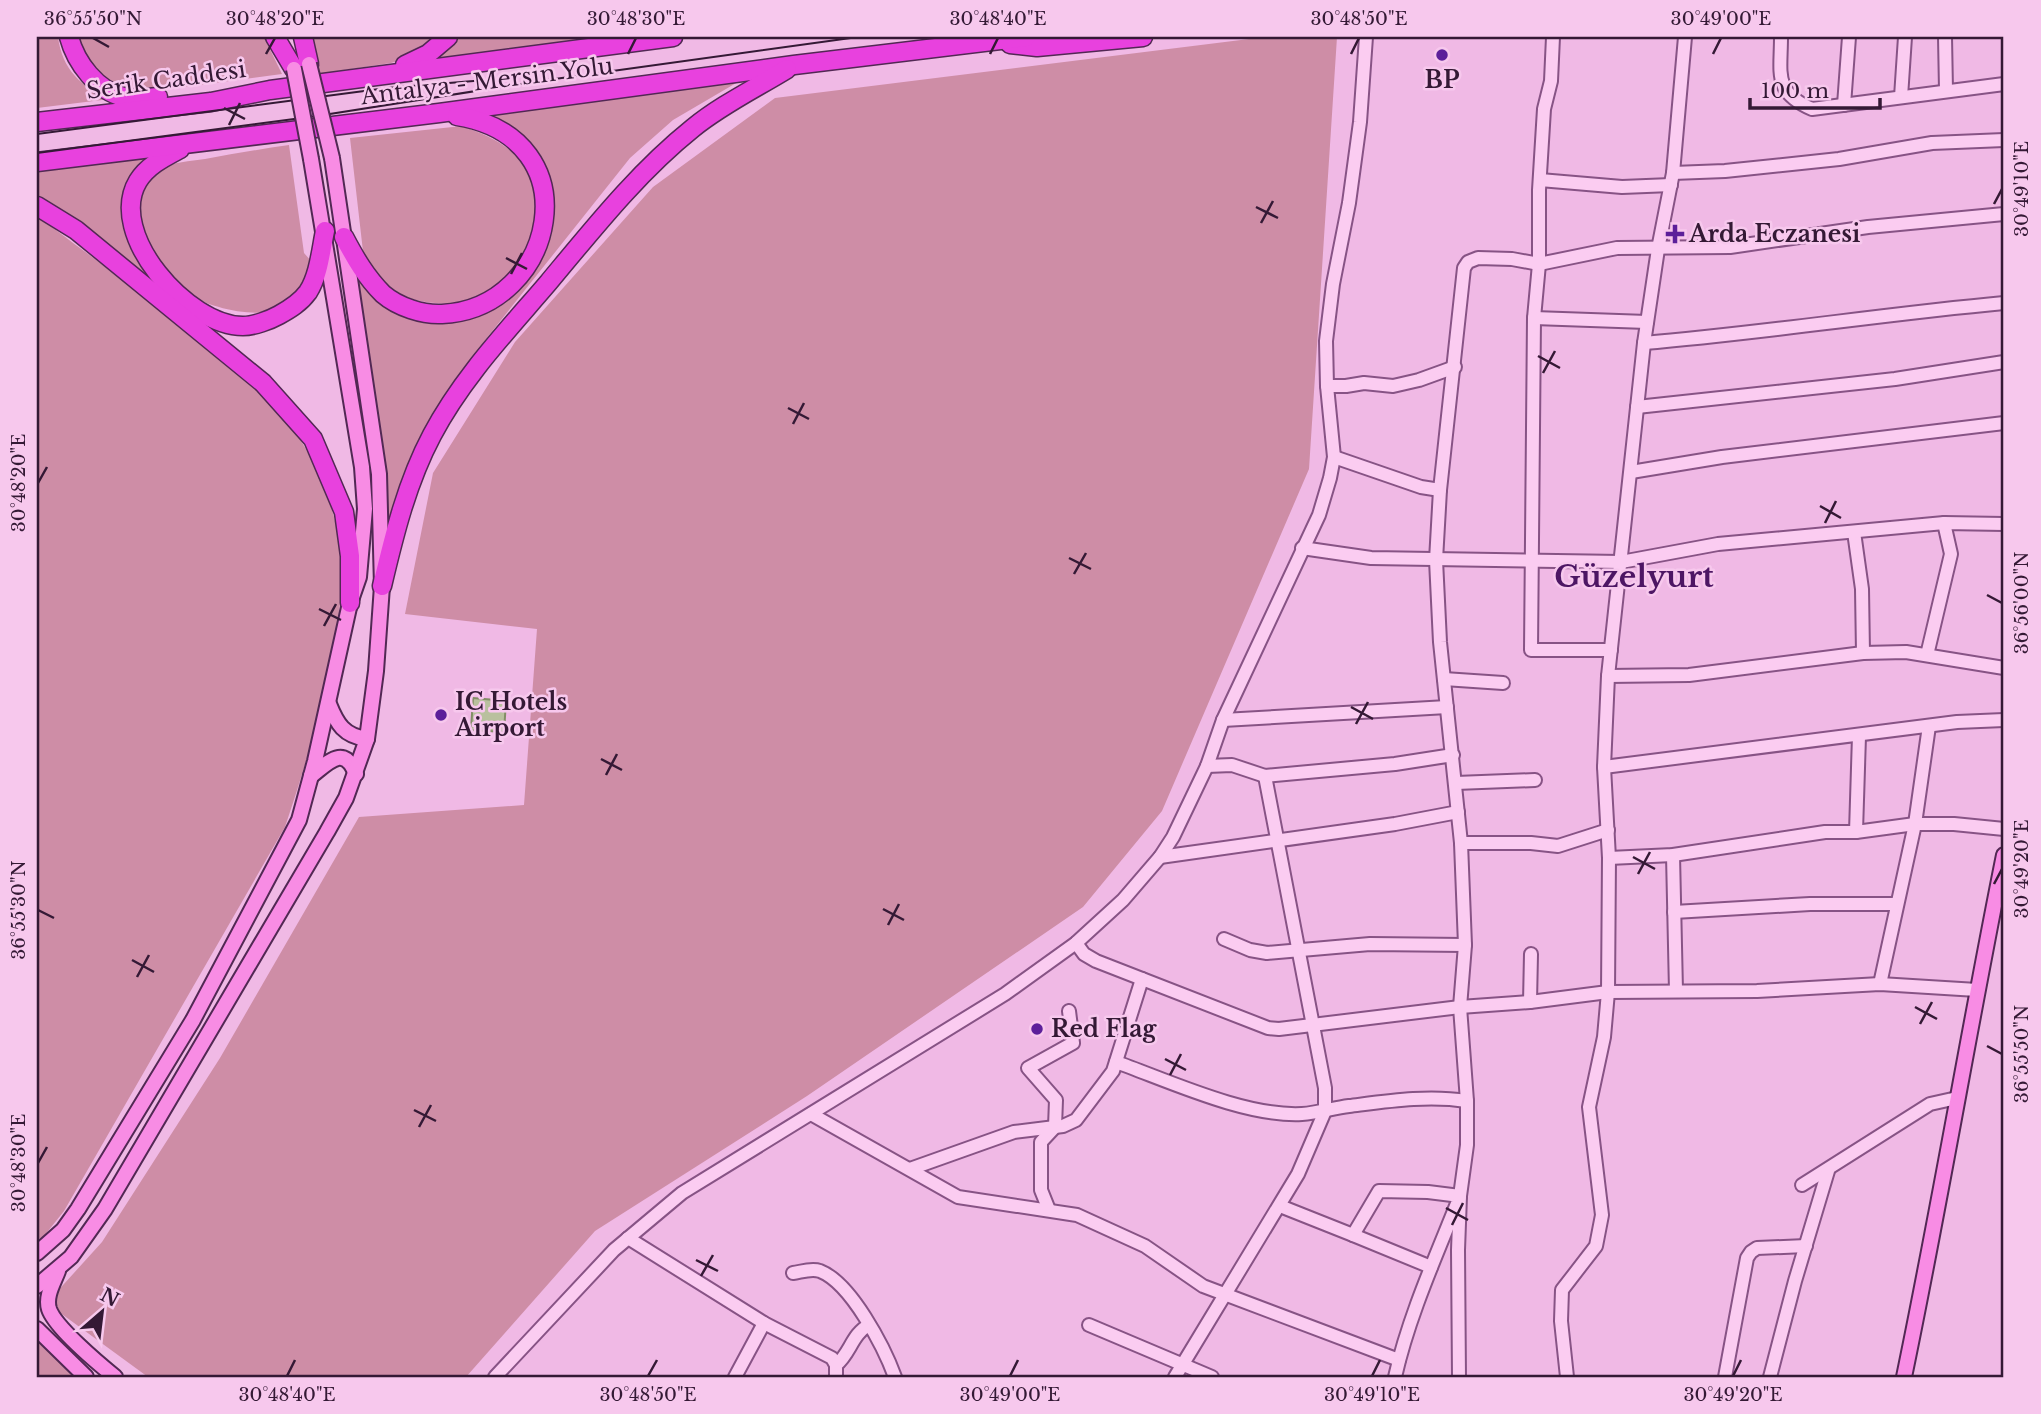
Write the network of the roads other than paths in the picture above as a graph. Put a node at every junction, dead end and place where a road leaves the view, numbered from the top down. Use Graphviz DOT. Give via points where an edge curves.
graph roads {
  1 [pos="69,37"];
  2 [pos="275,37"];
  3 [pos="285,37"];
  4 [pos="302,37"];
  5 [pos="448,37"];
  6 [pos="673,37"];
  7 [pos="1026,37"];
  8 [pos="1143,37"];
  9 [pos="1366,37"];
  10 [pos="1553,37"];
  11 [pos="1685,37"];
  12 [pos="1781,37"];
  13 [pos="1849,37"];
  14 [pos="1905,37"];
  15 [pos="1945,37"];
  16 [pos="986,42"];
  17 [pos="794,65"];
  18 [pos="301,67"];
  19 [pos="384,74"];
  20 [pos="2004,84"];
  21 [pos="270,90"];
  22 [pos="1946,90"];
  23 [pos="1901,97"];
  24 [pos="1844,105"];
  25 [pos="439,113"];
  26 [pos="37,122"];
  27 [pos="2004,140"];
  28 [pos="191,143"];
  29 [pos="37,162"];
  30 [pos="1672,179"];
  31 [pos="1540,180"];
  32 [pos="37,206"];
  33 [pos="2004,214"];
  34 [pos="325,231"];
  35 [pos="344,237"];
  36 [pos="1658,249"];
  37 [pos="1539,264"];
  38 [pos="2004,303"];
  39 [pos="1534,318"];
  40 [pos="1647,322"];
  41 [pos="1644,344"];
  42 [pos="2004,362"];
  43 [pos="1455,367"];
  44 [pos="1327,386"];
  45 [pos="1637,407"];
  46 [pos="2004,423"];
  47 [pos="1334,457"];
  48 [pos="1631,472"];
  49 [pos="1440,491"];
  50 [pos="1944,523"];
  51 [pos="2004,524"];
  52 [pos="1854,532"];
  53 [pos="1302,548"];
  54 [pos="1532,559"];
  55 [pos="1436,560"];
  56 [pos="1621,562"];
  57 [pos="382,586"];
  58 [pos="350,603"];
  59 [pos="1611,650"];
  60 [pos="1863,653"];
  61 [pos="1927,655"];
  62 [pos="2004,668"];
  63 [pos="1608,676"];
  64 [pos="1444,679"];
  65 [pos="1503,682"];
  66 [pos="329,704"];
  67 [pos="1447,707"];
  68 [pos="1223,720"];
  69 [pos="2004,720"];
  70 [pos="1928,726"];
  71 [pos="1858,736"];
  72 [pos="367,739"];
  73 [pos="1453,755"];
  74 [pos="1207,766"];
  75 [pos="1604,767"];
  76 [pos="356,774"];
  77 [pos="312,776"];
  78 [pos="1265,776"];
  79 [pos="1535,780"];
  80 [pos="1455,783"];
  81 [pos="1458,812"];
  82 [pos="1915,824"];
  83 [pos="2004,829"];
  84 [pos="1608,830"];
  85 [pos="1856,832"];
  86 [pos="1276,841"];
  87 [pos="1461,843"];
  88 [pos="1673,855"];
  89 [pos="2004,855"];
  90 [pos="1160,857"];
  91 [pos="1609,858"];
  92 [pos="1897,904"];
  93 [pos="1674,912"];
  94 [pos="1224,939"];
  95 [pos="1076,943"];
  96 [pos="1465,945"];
  97 [pos="1298,952"];
  98 [pos="1531,954"];
  99 [pos="1142,979"];
  100 [pos="1880,984"];
  101 [pos="1977,990"];
  102 [pos="1676,991"];
  103 [pos="1608,992"];
  104 [pos="1530,1002"];
  105 [pos="1460,1007"];
  106 [pos="1069,1011"];
  107 [pos="1311,1024"];
  108 [pos="1116,1062"];
  109 [pos="1957,1098"];
  110 [pos="1467,1101"];
  111 [pos="1325,1111"];
  112 [pos="811,1114"];
  113 [pos="1055,1127"];
  114 [pos="910,1169"];
  115 [pos="1828,1171"];
  116 [pos="1802,1185"];
  117 [pos="1460,1196"];
  118 [pos="1280,1206"];
  119 [pos="1048,1210"];
  120 [pos="1353,1235"];
  121 [pos="628,1238"];
  122 [pos="1806,1245"];
  123 [pos="37,1253"];
  124 [pos="61,1266"];
  125 [pos="1432,1267"];
  126 [pos="793,1273"];
  127 [pos="37,1286"];
  128 [pos="1225,1295"];
  129 [pos="43,1308"];
  130 [pos="764,1323"];
  131 [pos="869,1325"];
  132 [pos="1089,1325"];
  133 [pos="37,1329"];
  134 [pos="1399,1360"];
  135 [pos="1183,1365"];
  136 [pos="836,1371"];
  137 [pos="86,1377"];
  138 [pos="115,1377"];
  139 [pos="495,1377"];
  140 [pos="735,1377"];
  141 [pos="895,1377"];
  142 [pos="1175,1377"];
  143 [pos="1212,1377"];
  144 [pos="1395,1377"];
  145 [pos="1459,1377"];
  146 [pos="1567,1377"];
  147 [pos="1725,1377"];
  148 [pos="1770,1377"];
  149 [pos="1903,1377"];
  1 -- 21 [label="highway" via="88,74 122,97"];
  2 -- 18 [label="highway"];
  3 -- 18 [label="main road"];
  4 -- 18 [label="highway"];
  5 -- 19 [label="highway" via="428,54"];
  6 -- 19 [label="highway, Antalya - Mersin Yolu"];
  7 -- 16 [label="highway, Antalya - Mersin Yolu"];
  8 -- 16 [label="highway" via="1037,47"];
  9 -- 44 [label="street" via="1360,122 1326,341"];
  10 -- 31 [label="street"];
  11 -- 30 [label="street"];
  12 -- 24 [label="street" via="1781,83 1793,101 1812,109"];
  13 -- 24 [label="street"];
  14 -- 23 [label="street"];
  15 -- 22 [label="street"];
  16 -- 17 [label="highway, Antalya - Mersin Yolu"];
  17 -- 25 [label="highway, Antalya - Mersin Yolu"];
  17 -- 57 [label="highway" via="695,126 659,156 456,393 413,478"];
  18 -- 34 [label="main road, bridge"];
  18 -- 35 [label="main road, bridge" via="332,158"];
  19 -- 21 [label="highway, Serik Caddesi"];
  20 -- 22 [label="street"];
  21 -- 26 [label="highway, Serik Caddesi" via="211,102"];
  22 -- 23 [label="street"];
  23 -- 24 [label="street"];
  25 -- 28 [label="highway, Antalya - Mersin Yolu"];
  25 -- 35 [label="highway" via="475,119 495,128 520,145 538,167 546,198 543,228 521,274 484,304 461,313 429,315 385,296 363,272"];
  27 -- 30 [label="street" via="1932,144"];
  28 -- 29 [label="highway, Antalya - Mersin Yolu"];
  28 -- 34 [label="highway" via="147,170 132,197 131,216 162,279 197,310 243,326 273,318 296,305 309,290"];
  30 -- 31 [label="street" via="1622,187"];
  30 -- 36 [label="street"];
  31 -- 37 [label="street"];
  32 -- 58 [label="highway" via="76,230 263,383 313,439 344,512"];
  33 -- 36 [label="street" via="1730,247"];
  34 -- 58 [label="main road" via="362,467 359,577"];
  35 -- 57 [label="main road" via="379,474"];
  36 -- 37 [label="street" via="1617,248"];
  36 -- 40 [label="street"];
  37 -- 39 [label="street"];
  37 -- 43 [label="street" via="1478,258 1468,262 1461,278"];
  38 -- 41 [label="street"];
  39 -- 40 [label="street"];
  39 -- 54 [label="street"];
  40 -- 41 [label="street"];
  41 -- 45 [label="street"];
  42 -- 45 [label="street" via="1895,379"];
  43 -- 44 [label="street" via="1393,386"];
  43 -- 49 [label="street"];
  44 -- 47 [label="street"];
  45 -- 48 [label="street"];
  46 -- 48 [label="street"];
  47 -- 49 [label="street"];
  47 -- 53 [label="street" via="1319,515"];
  48 -- 56 [label="street"];
  49 -- 55 [label="street"];
  50 -- 51 [label="street"];
  50 -- 52 [label="street"];
  50 -- 61 [label="street" via="1951,554"];
  52 -- 56 [label="street" via="1718,544"];
  52 -- 60 [label="street" via="1862,589"];
  53 -- 55 [label="street" via="1371,558"];
  53 -- 68 [label="street"];
  54 -- 55 [label="street"];
  54 -- 56 [label="street"];
  54 -- 59 [label="street" via="1531,650"];
  55 -- 64 [label="street"];
  56 -- 59 [label="street"];
  57 -- 72 [label="main road"];
  58 -- 66 [label="main road"];
  59 -- 63 [label="street"];
  60 -- 61 [label="street"];
  60 -- 63 [label="street" via="1689,675"];
  61 -- 62 [label="street"];
  63 -- 75 [label="street"];
  64 -- 65 [label="street"];
  64 -- 67 [label="street"];
  66 -- 72 [label="main road" via="346,733"];
  66 -- 77 [label="main road"];
  67 -- 68 [label="street"];
  67 -- 73 [label="street"];
  68 -- 74 [label="street"];
  69 -- 70 [label="street"];
  70 -- 71 [label="street"];
  70 -- 82 [label="street"];
  71 -- 75 [label="street"];
  71 -- 85 [label="street"];
  72 -- 76 [label="main road"];
  73 -- 78 [label="street"];
  73 -- 80 [label="street"];
  74 -- 78 [label="street" via="1232,765"];
  74 -- 90 [label="street"];
  75 -- 84 [label="street"];
  76 -- 77 [label="main road" via="351,763 337,757"];
  76 -- 124 [label="main road" via="327,832 105,1209"];
  77 -- 123 [label="main road" via="299,820 193,1020 78,1209"];
  78 -- 86 [label="street"];
  79 -- 80 [label="street"];
  80 -- 81 [label="street"];
  81 -- 86 [label="street"];
  81 -- 87 [label="street"];
  82 -- 83 [label="street"];
  82 -- 85 [label="street"];
  82 -- 92 [label="street"];
  84 -- 87 [label="street" via="1558,846"];
  84 -- 91 [label="street"];
  85 -- 88 [label="street" via="1825,832"];
  86 -- 90 [label="street"];
  86 -- 97 [label="street"];
  87 -- 96 [label="street"];
  88 -- 91 [label="street"];
  88 -- 93 [label="street"];
  89 -- 101 [label="main road"];
  90 -- 95 [label="street" via="1123,900"];
  91 -- 103 [label="street"];
  92 -- 93 [label="street"];
  92 -- 100 [label="street"];
  93 -- 102 [label="street"];
  94 -- 97 [label="street" via="1267,953"];
  95 -- 99 [label="street" via="1096,961"];
  95 -- 112 [label="street" via="1005,994"];
  96 -- 97 [label="street" via="1370,944"];
  96 -- 105 [label="street"];
  97 -- 107 [label="street"];
  98 -- 104 [label="street"];
  99 -- 107 [label="street" via="1268,1028"];
  99 -- 108 [label="street"];
  100 -- 101 [label="street"];
  100 -- 102 [label="street"];
  101 -- 109 [label="main road"];
  102 -- 103 [label="street"];
  103 -- 104 [label="street"];
  103 -- 146 [label="street" via="1589,1107 1602,1216 1596,1246 1562,1290"];
  104 -- 105 [label="street"];
  105 -- 107 [label="street"];
  105 -- 110 [label="street"];
  106 -- 113 [label="street" via="1073,1043 1028,1068 1056,1100"];
  107 -- 111 [label="street" via="1325,1088"];
  108 -- 111 [label="street" via="1270,1112"];
  108 -- 113 [label="street" via="1076,1120"];
  109 -- 115 [label="street" via="1930,1104"];
  109 -- 149 [label="main road"];
  110 -- 111 [label="street" via="1408,1098"];
  110 -- 117 [label="street"];
  111 -- 118 [label="street"];
  112 -- 114 [label="street"];
  112 -- 121 [label="street" via="682,1194"];
  113 -- 114 [label="street" via="1014,1132"];
  113 -- 119 [label="street" via="1041,1142 1041,1190"];
  114 -- 119 [label="street" via="958,1197"];
  115 -- 116 [label="street"];
  115 -- 122 [label="street"];
  117 -- 120 [label="street" via="1379,1191"];
  117 -- 125 [label="street"];
  117 -- 145 [label="street"];
  118 -- 120 [label="street"];
  118 -- 128 [label="street"];
  119 -- 128 [label="street" via="1077,1215 1145,1246 1203,1286"];
  120 -- 125 [label="street"];
  121 -- 130 [label="street"];
  121 -- 139 [label="street"];
  122 -- 147 [label="street" via="1757,1248 1747,1258"];
  122 -- 148 [label="street"];
  124 -- 127 [label="main road"];
  124 -- 129 [label="main road"];
  125 -- 134 [label="street"];
  126 -- 131 [label="street" via="812,1270 831,1278"];
  128 -- 134 [label="street"];
  128 -- 135 [label="street"];
  129 -- 138 [label="main road"];
  130 -- 136 [label="street" via="832,1358"];
  130 -- 140 [label="street"];
  131 -- 136 [label="street" via="858,1333"];
  131 -- 141 [label="street"];
  132 -- 135 [label="street"];
  133 -- 137 [label="main road"];
  134 -- 144 [label="street"];
  135 -- 142 [label="street"];
  135 -- 143 [label="street"];
}
